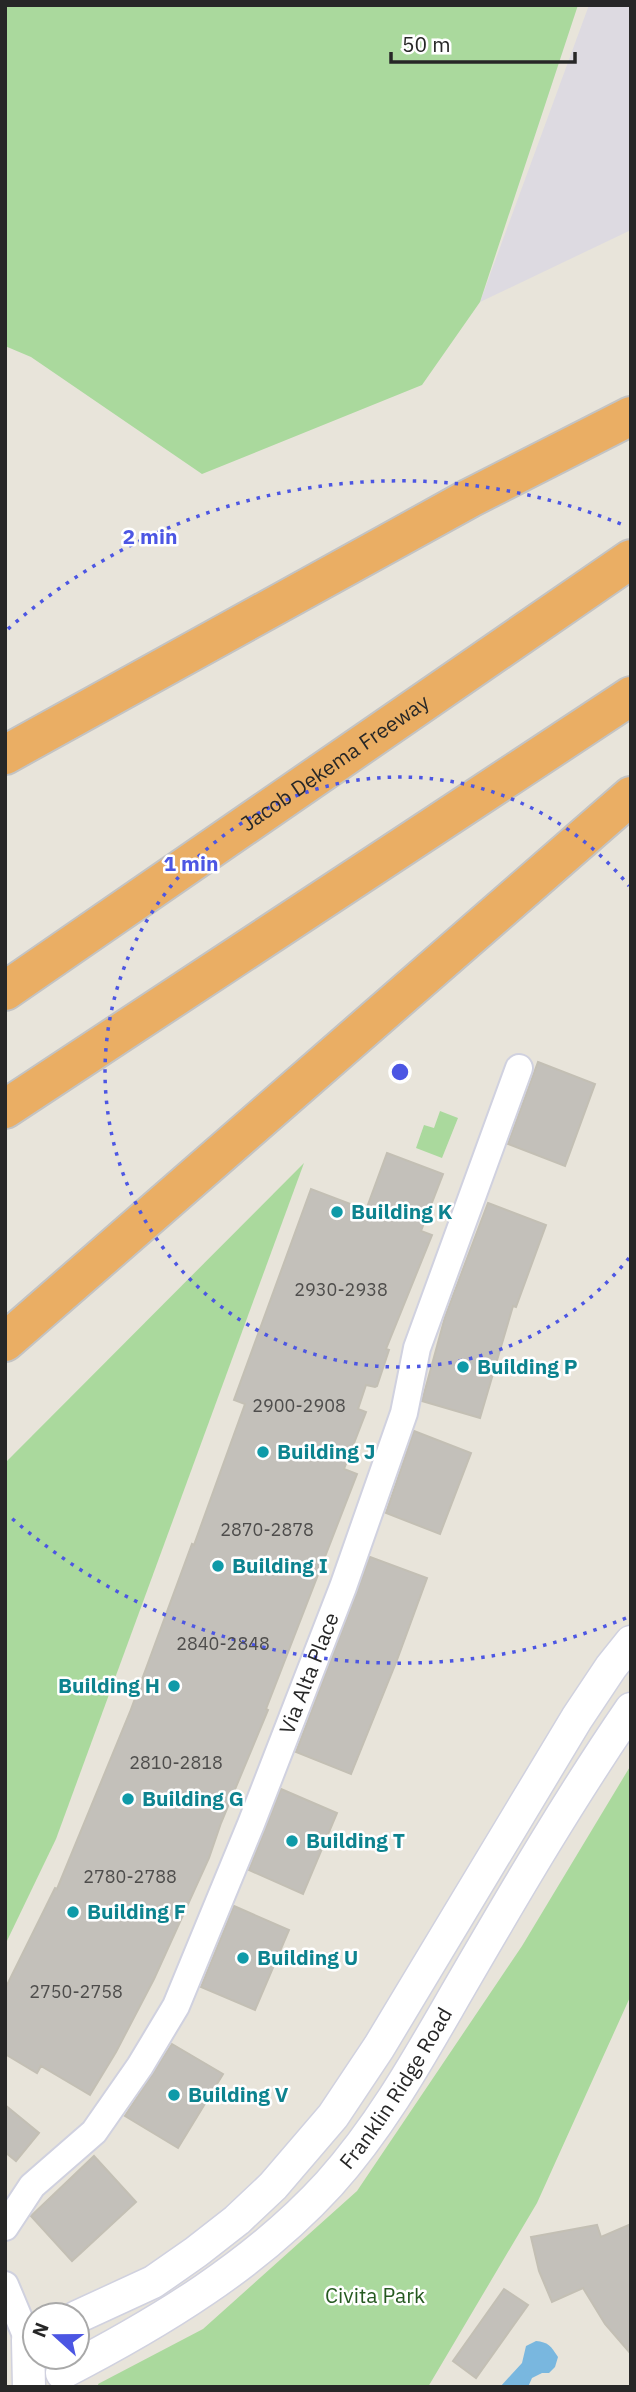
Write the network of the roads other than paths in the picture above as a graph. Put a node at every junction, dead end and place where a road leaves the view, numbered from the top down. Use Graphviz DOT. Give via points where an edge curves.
graph roads {
  1 [pos="631,416"];
  2 [pos="631,559"];
  3 [pos="631,696"];
  4 [pos="5,755"];
  5 [pos="631,796"];
  6 [pos="5,991"];
  7 [pos="519,1068"];
  8 [pos="5,1109"];
  9 [pos="5,1342"];
  10 [pos="631,1642"];
  11 [pos="631,1709"];
  12 [pos="5,2227"];
  13 [pos="5,2285"];
  14 [pos="91,2311"];
  15 [pos="21,2313"];
  16 [pos="91,2346"];
  17 [pos="38,2371"];
  18 [pos="29,2387"];
  1 -- 4 [label="highway" via="470,498"];
  2 -- 6 [label="highway, Jacob Dekema Freeway"];
  3 -- 8 [label="highway"];
  5 -- 9 [label="highway"];
  7 -- 12 [label="street, Via Alta Place" via="417,1348 404,1413 343,1587 176,2006 94,2132 32,2186"];
  10 -- 14 [label="street, Franklin Ridge Road" via="577,1718 333,2116 237,2220 153,2282"];
  11 -- 16 [label="street, Franklin Ridge Road" via="400,2089 330,2183 274,2238 224,2276 134,2336"];
  13 -- 15 [label="street"];
  17 -- 18 [label="street"];
}
